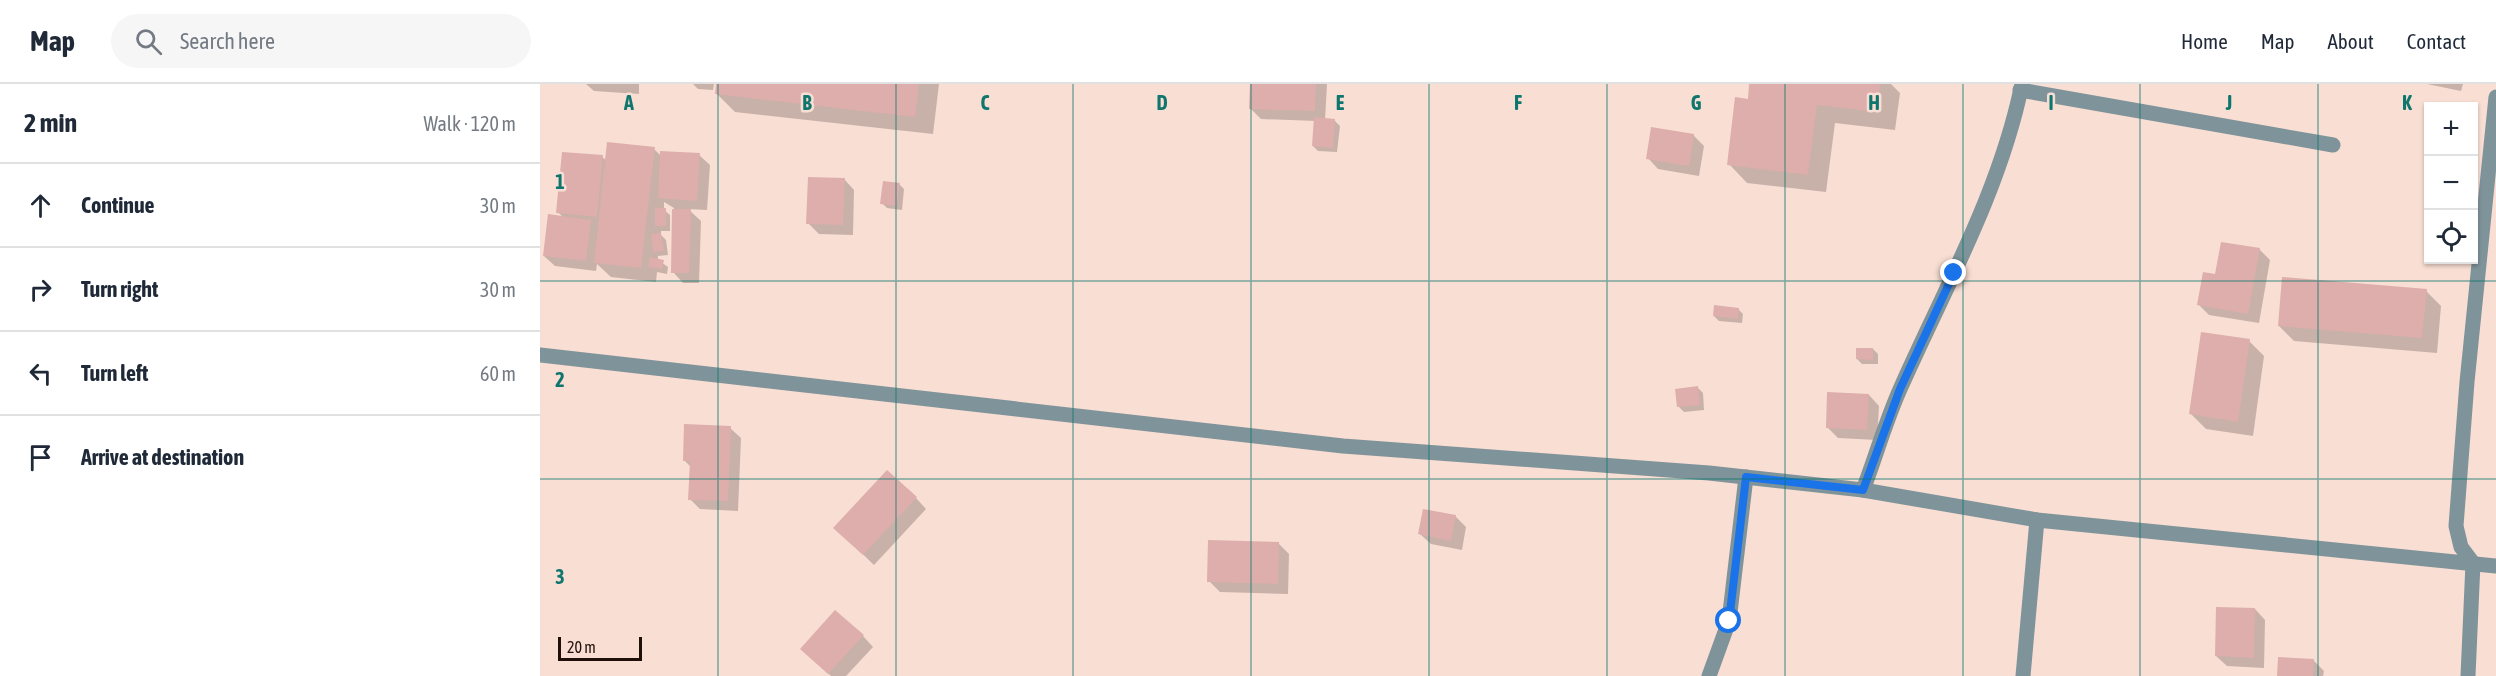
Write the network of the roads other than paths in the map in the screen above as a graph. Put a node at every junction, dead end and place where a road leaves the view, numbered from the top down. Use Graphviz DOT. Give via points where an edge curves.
graph roads {
  1 [pos="2021,87"];
  2 [pos="2496,97"];
  3 [pos="2333,145"];
  4 [pos="540,355"];
  5 [pos="1746,477"];
  6 [pos="1863,490"];
  7 [pos="2037,520"];
  8 [pos="2473,563"];
  9 [pos="2496,566"];
  10 [pos="1709,676"];
  11 [pos="2023,676"];
  12 [pos="2468,676"];
  1 -- 3 [label="street"];
  1 -- 6 [label="street" via="2010,137 1954,273 1900,389"];
  2 -- 8 [label="street" via="2456,526 2461,548"];
  4 -- 5 [label="street" via="1343,446"];
  5 -- 6 [label="street"];
  5 -- 10 [label="street" via="1729,621"];
  6 -- 7 [label="street"];
  7 -- 8 [label="street"];
  7 -- 11 [label="street"];
  8 -- 9 [label="street"];
  8 -- 12 [label="street"];
}
